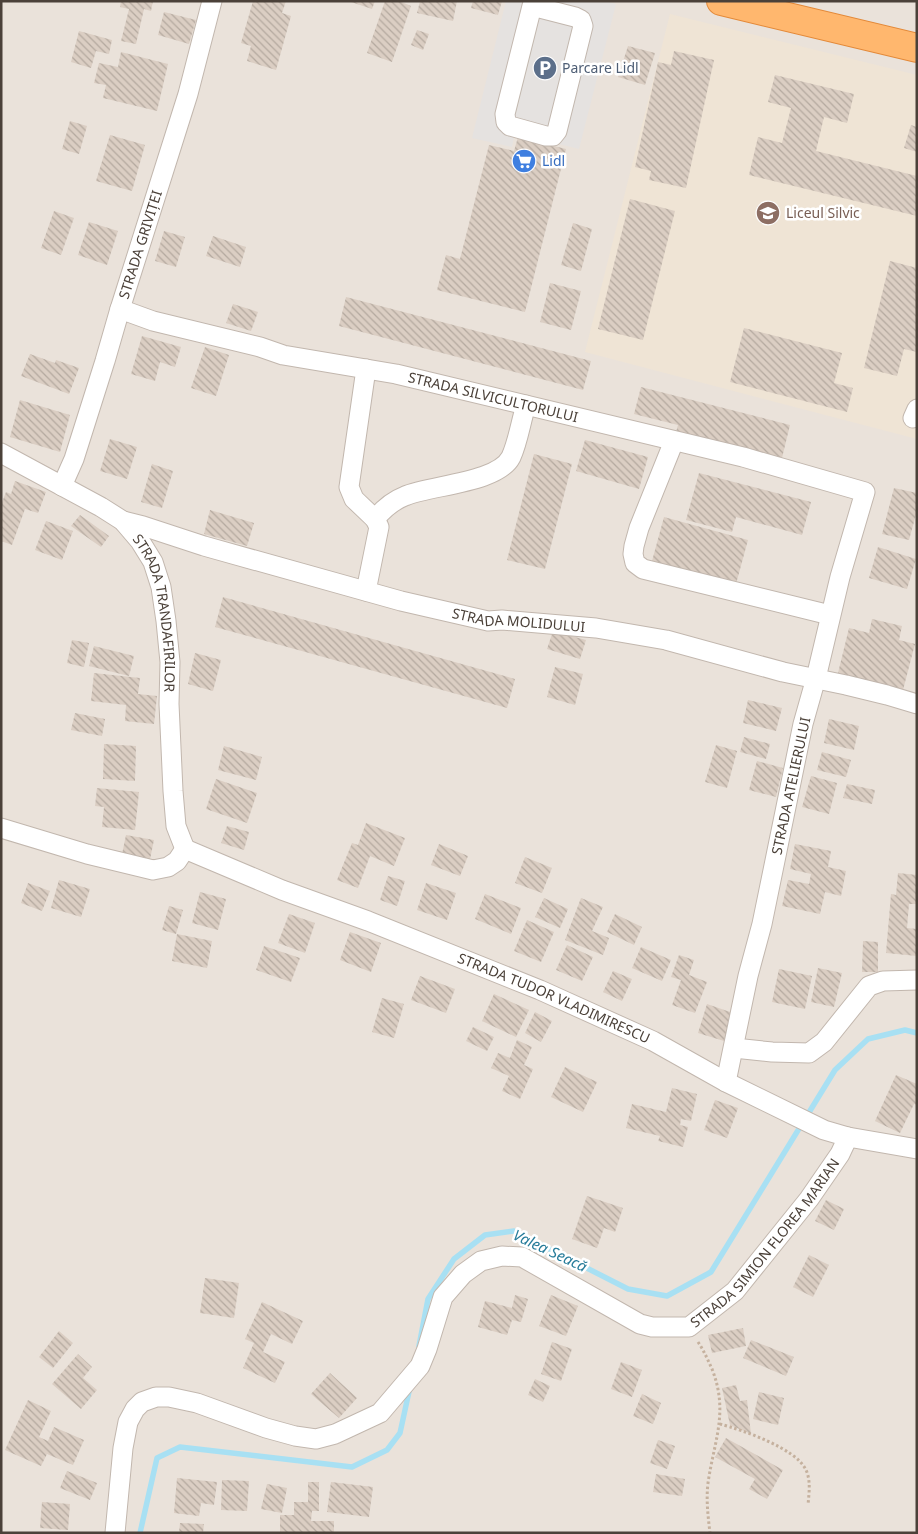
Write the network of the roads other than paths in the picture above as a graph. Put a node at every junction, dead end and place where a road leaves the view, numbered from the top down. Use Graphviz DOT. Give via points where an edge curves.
graph roads {
  1 [pos="212,1"];
  2 [pos="721,1"];
  3 [pos="533,4"];
  4 [pos="761,6"];
  5 [pos="917,48"];
  6 [pos="120,309"];
  7 [pos="366,369"];
  8 [pos="526,405"];
  9 [pos="674,441"];
  10 [pos="1,454"];
  11 [pos="62,486"];
  12 [pos="865,492"];
  13 [pos="375,519"];
  14 [pos="124,521"];
  15 [pos="366,591"];
  16 [pos="830,615"];
  17 [pos="816,678"];
  18 [pos="917,704"];
  19 [pos="1,828"];
  20 [pos="185,849"];
  21 [pos="917,980"];
  22 [pos="734,1048"];
  23 [pos="726,1082"];
  24 [pos="848,1138"];
  25 [pos="917,1149"];
  26 [pos="115,1533"];
  1 -- 6 [label="street, STRADA GRIVIȚEI" via="188,94"];
  2 -- 4 [label="highway"];
  3 -- 3 [label="street" via="505,114 506,122 510,126 553,136 557,131 583,26 575,17"];
  4 -- 5 [label="highway"];
  6 -- 7 [label="street, STRADA SILVICULTORULUI" via="153,321 283,355"];
  6 -- 11 [label="street, STRADA GRIVIȚEI" via="74,459"];
  7 -- 8 [label="street, STRADA SILVICULTORULUI"];
  7 -- 13 [label="street" via="349,487 354,499"];
  8 -- 9 [label="street, STRADA SILVICULTORULUI"];
  8 -- 13 [label="street" via="510,458 498,470 476,479 406,495 386,505"];
  9 -- 12 [label="street, STRADA SILVICULTORULUI"];
  9 -- 16 [label="street" via="639,528 633,554 636,562 643,569"];
  10 -- 11 [label="street, STRADA TRANDAFIRILOR"];
  11 -- 14 [label="street, STRADA TRANDAFIRILOR"];
  12 -- 16 [label="street, STRADA ATELIERULUI"];
  13 -- 15 [label="street" via="379,526"];
  14 -- 15 [label="street, STRADA MOLIDULUI"];
  14 -- 20 [label="street, STRADA TRANDAFIRILOR" via="153,562 161,587 170,662 176,826"];
  15 -- 17 [label="street, STRADA MOLIDULUI" via="488,621 596,628 666,640 782,672"];
  16 -- 17 [label="street, STRADA ATELIERULUI"];
  17 -- 18 [label="street, STRADA MOLIDULUI"];
  17 -- 22 [label="street, STRADA ATELIERULUI" via="803,724"];
  19 -- 20 [label="street" via="153,870 177,861"];
  20 -- 23 [label="street, STRADA TUDOR VLADIMIRESCU" via="540,990 653,1041"];
  21 -- 22 [label="street" via="883,981 869,986 824,1042 809,1053"];
  22 -- 23 [label="street, STRADA ATELIERULUI"];
  23 -- 24 [label="street, STRADA TUDOR VLADIMIRESCU" via="824,1130"];
  24 -- 25 [label="street, STRADA TUDOR VLADIMIRESCU"];
  24 -- 26 [label="street, STRADA SIMION FLOREA MARIAN" via="809,1199 735,1291 689,1327 652,1328 640,1324 522,1258 502,1256 481,1262 463,1274 442,1297 420,1366 380,1413 335,1434 316,1439 295,1436 197,1403 169,1397 142,1402 128,1422"];
}
